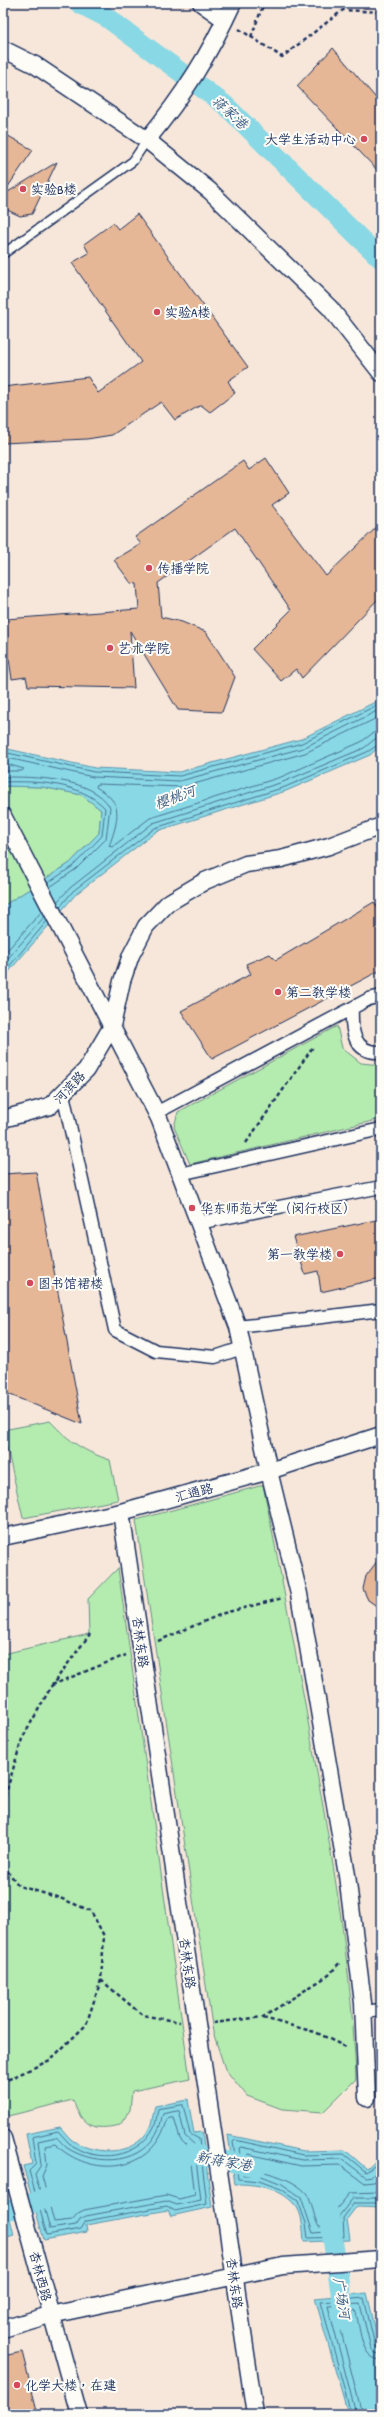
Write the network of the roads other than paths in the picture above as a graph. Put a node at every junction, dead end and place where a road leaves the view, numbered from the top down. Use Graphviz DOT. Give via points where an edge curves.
graph roads {
  1 [pos="201,3"];
  2 [pos="233,3"];
  3 [pos="225,20"];
  4 [pos="3,49"];
  5 [pos="147,140"];
  6 [pos="3,254"];
  7 [pos="381,373"];
  8 [pos="3,816"];
  9 [pos="381,826"];
  10 [pos="381,996"];
  11 [pos="352,1008"];
  12 [pos="112,1026"];
  13 [pos="381,1052"];
  14 [pos="62,1094"];
  15 [pos="156,1113"];
  16 [pos="3,1119"];
  17 [pos="381,1129"];
  18 [pos="180,1174"];
  19 [pos="381,1187"];
  20 [pos="198,1223"];
  21 [pos="381,1310"];
  22 [pos="238,1326"];
  23 [pos="242,1348"];
  24 [pos="381,1435"];
  25 [pos="269,1471"];
  26 [pos="121,1512"];
  27 [pos="3,1537"];
  28 [pos="381,2010"];
  29 [pos="363,2012"];
  30 [pos="367,2098"];
  31 [pos="3,2138"];
  32 [pos="381,2259"];
  33 [pos="234,2275"];
  34 [pos="52,2315"];
  35 [pos="3,2329"];
  36 [pos="79,2414"];
  37 [pos="255,2414"];
  1 -- 3 [label="street"];
  2 -- 3 [label="street"];
  3 -- 5 [label="street" via="205,61 173,109"];
  4 -- 5 [label="street" via="36,65"];
  5 -- 6 [label="lane" via="133,161"];
  5 -- 7 [label="street" via="210,191 274,252 330,308"];
  8 -- 12 [label="street"];
  9 -- 12 [label="street, 河滨路" via="329,846 281,860 246,864 204,881 168,903 146,926 131,955"];
  10 -- 11 [label="street"];
  11 -- 13 [label="street" via="351,1028 356,1042 373,1052"];
  11 -- 15 [label="street"];
  12 -- 14 [label="street, 河滨路" via="86,1070"];
  12 -- 15 [label="street"];
  14 -- 16 [label="street, 河滨路" via="50,1106"];
  14 -- 23 [label="street" via="115,1330 156,1351 215,1357"];
  15 -- 18 [label="street"];
  17 -- 18 [label="street"];
  18 -- 20 [label="street"];
  19 -- 20 [label="street"];
  20 -- 22 [label="street"];
  21 -- 22 [label="street"];
  22 -- 23 [label="street"];
  23 -- 25 [label="street"];
  24 -- 25 [label="street, 汇通路"];
  25 -- 26 [label="street, 汇通路"];
  25 -- 29 [label="street" via="299,1594 347,1875"];
  26 -- 27 [label="street, 汇通路"];
  26 -- 33 [label="street, 杏林东路"];
  28 -- 29 [label="street"];
  29 -- 30 [label="street"];
  31 -- 34 [label="street, 杏林西路"];
  32 -- 33 [label="street" via="283,2266"];
  33 -- 34 [label="street"];
  33 -- 37 [label="street, 杏林东路"];
  34 -- 35 [label="street"];
  34 -- 36 [label="street, 杏林西路"];
}
